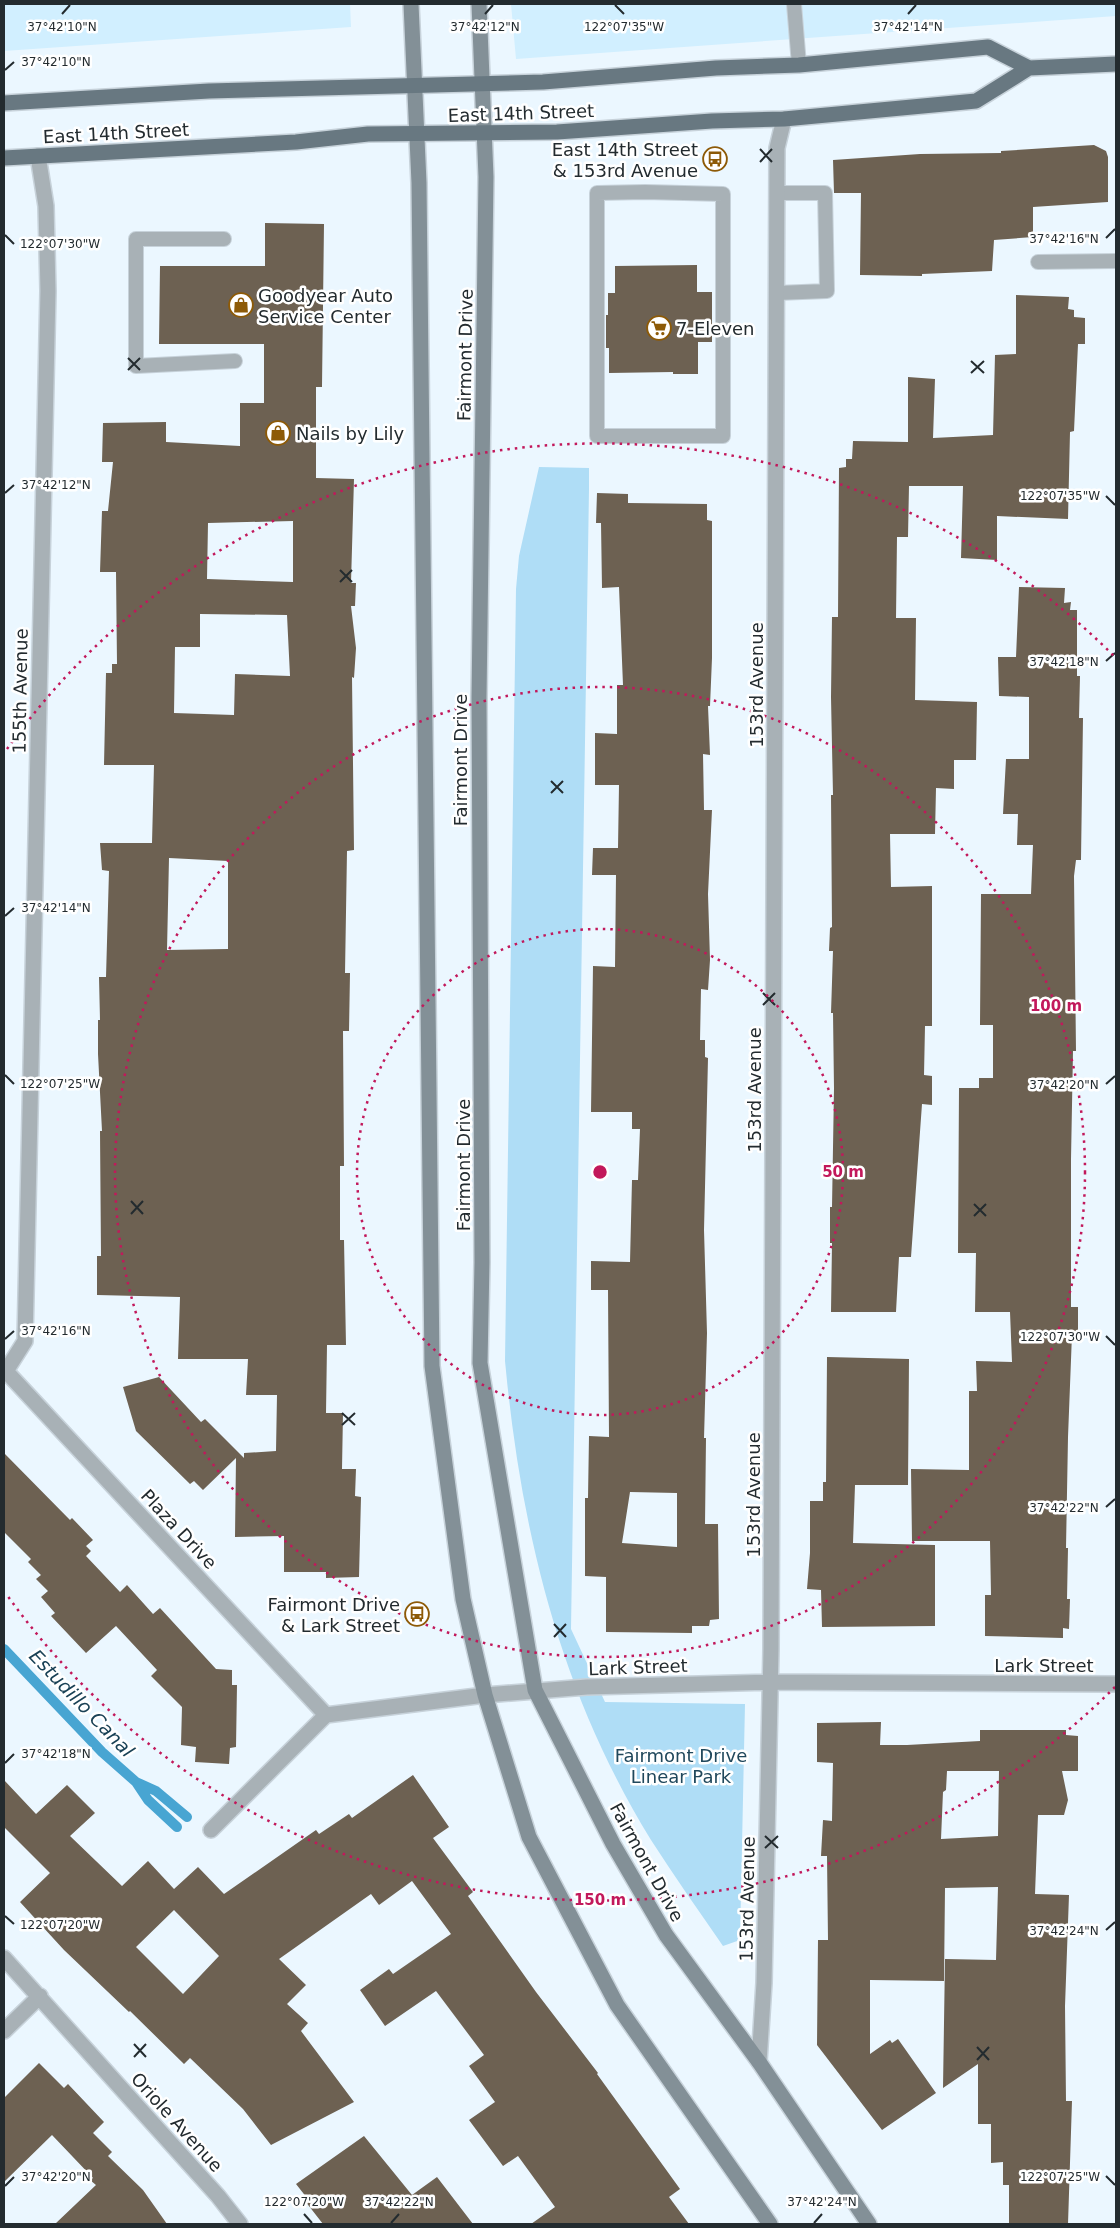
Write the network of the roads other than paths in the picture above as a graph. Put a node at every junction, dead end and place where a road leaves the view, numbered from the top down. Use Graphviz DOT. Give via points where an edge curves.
graph roads {
  1 [pos="412,4"];
  2 [pos="479,4"];
  3 [pos="794,4"];
  4 [pos="1116,64"];
  5 [pos="799,65"];
  6 [pos="1029,68"];
  7 [pos="483,85"];
  8 [pos="416,86"];
  9 [pos="4,103"];
  10 [pos="784,119"];
  11 [pos="484,132"];
  12 [pos="417,134"];
  13 [pos="38,156"];
  14 [pos="4,158"];
  15 [pos="645,192"];
  16 [pos="777,193"];
  17 [pos="224,239"];
  18 [pos="1116,261"];
  19 [pos="1038,262"];
  20 [pos="776,293"];
  21 [pos="235,362"];
  22 [pos="5,1370"];
  23 [pos="770,1682"];
  24 [pos="1116,1684"];
  25 [pos="535,1690"];
  26 [pos="485,1695"];
  27 [pos="326,1715"];
  28 [pos="211,1830"];
  29 [pos="4,1958"];
  30 [pos="40,1996"];
  31 [pos="4,2031"];
  32 [pos="759,2062"];
  33 [pos="240,2224"];
  34 [pos="770,2224"];
  35 [pos="869,2224"];
  1 -- 8 [label="main road, Fairmont Drive"];
  2 -- 7 [label="main road, Fairmont Drive"];
  3 -- 5 [label="lane"];
  4 -- 6 [label="main road, East 14th Street"];
  5 -- 6 [label="main road, East 14th Street" via="988,46"];
  5 -- 7 [label="main road, East 14th Street"];
  6 -- 10 [label="main road, East 14th Street" via="976,101"];
  7 -- 8 [label="main road, East 14th Street"];
  7 -- 11 [label="main road, Fairmont Drive"];
  8 -- 9 [label="main road, East 14th Street" via="209,92"];
  8 -- 12 [label="main road, Fairmont Drive"];
  10 -- 11 [label="main road, East 14th Street" via="557,132"];
  10 -- 16 [label="street, 153rd Avenue" via="777,148"];
  11 -- 12 [label="main road, East 14th Street"];
  11 -- 25 [label="main road, Fairmont Drive" via="479,698 480,1363"];
  12 -- 13 [label="main road, East 14th Street" via="368,134 296,142"];
  12 -- 26 [label="main road, Fairmont Drive" via="432,1366 463,1599"];
  13 -- 14 [label="main road, East 14th Street"];
  13 -- 22 [label="street, 155th Avenue" via="46,206 48,290 25,1341"];
  15 -- 15 [label="lane" via="597,193 597,436 723,436 723,194"];
  16 -- 20 [label="street, 153rd Avenue"];
  16 -- 20 [label="lane" via="826,193 827,292"];
  17 -- 21 [label="lane" via="136,239 136,366"];
  18 -- 19 [label="lane"];
  20 -- 23 [label="street, 153rd Avenue"];
  22 -- 27 [label="street, Plaza Drive"];
  23 -- 24 [label="street, Lark Street"];
  23 -- 25 [label="street, Lark Street"];
  23 -- 32 [label="street, 153rd Avenue" via="764,1983"];
  25 -- 26 [label="street, Lark Street"];
  25 -- 32 [label="main road, Fairmont Drive" via="613,1844 666,1935"];
  26 -- 27 [label="street, Lark Street"];
  26 -- 34 [label="main road, Fairmont Drive" via="529,1837 617,2005"];
  27 -- 28 [label="street"];
  29 -- 30 [label="street, Oriole Avenue"];
  30 -- 31 [label="street"];
  30 -- 33 [label="street, Oriole Avenue"];
  32 -- 35 [label="main road, Fairmont Drive"];
}
